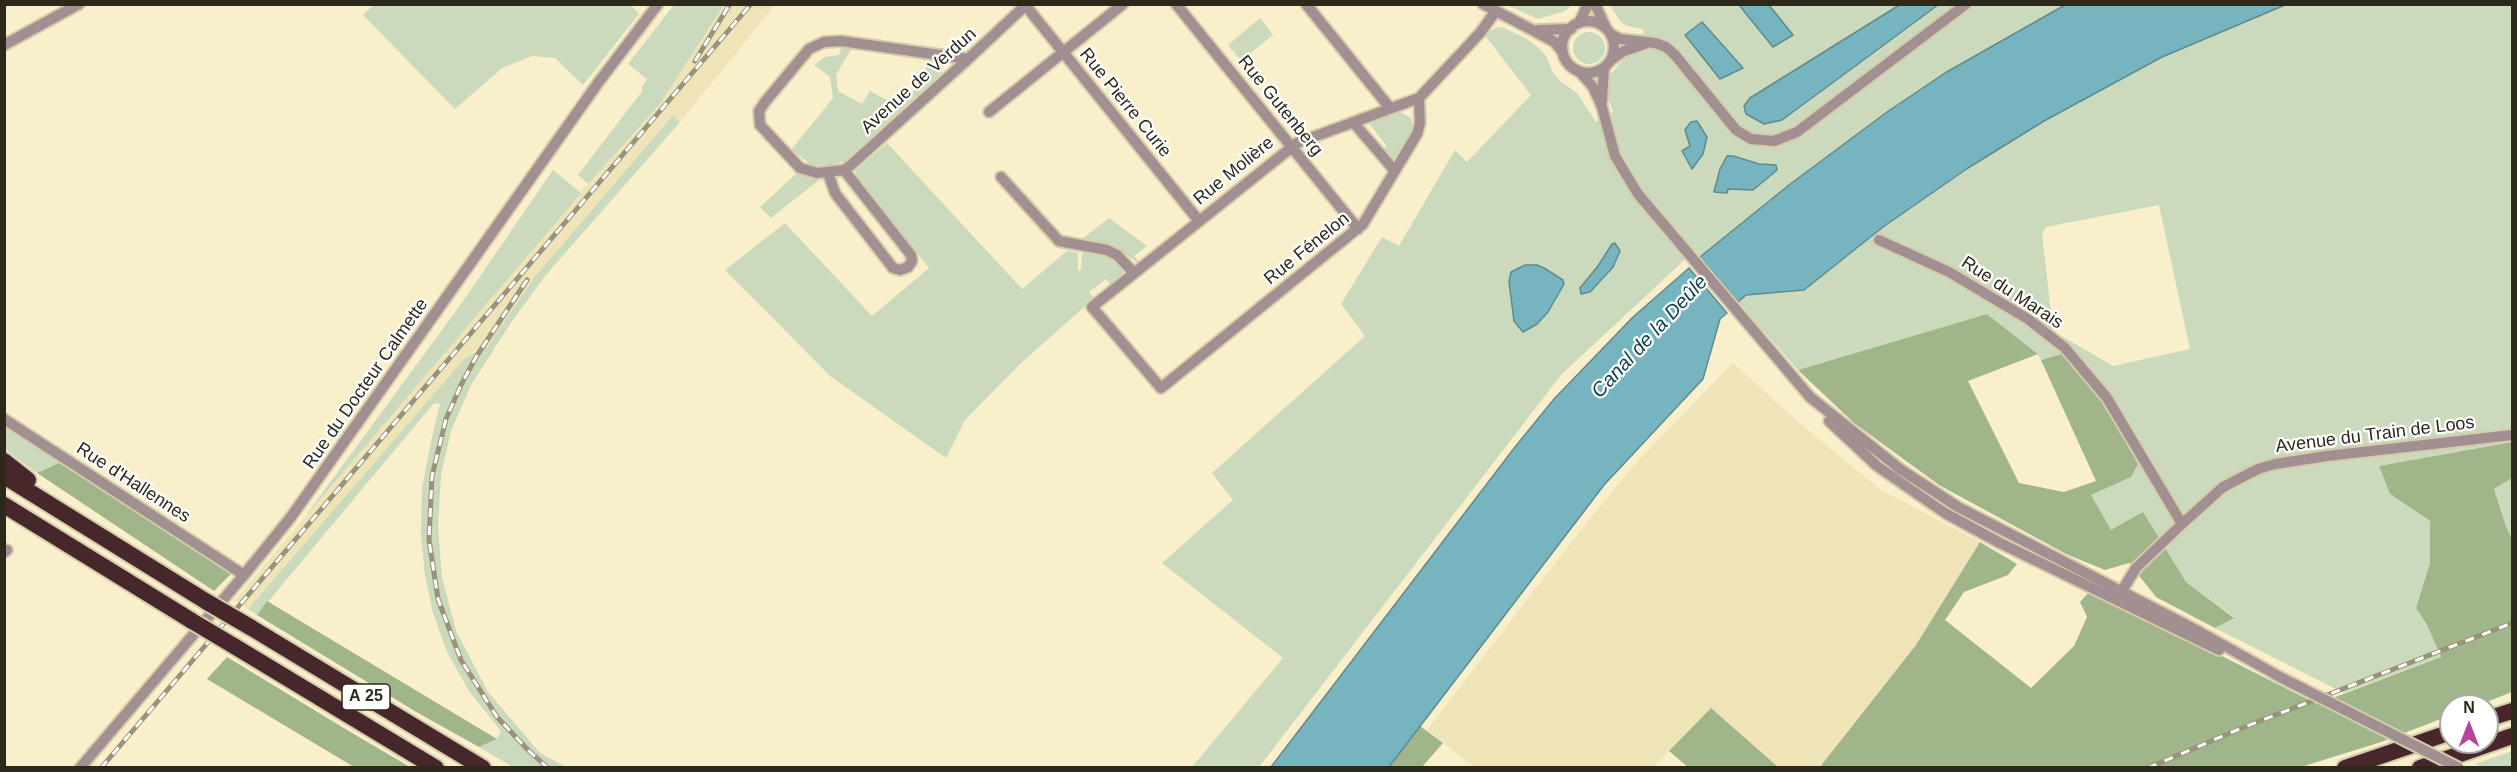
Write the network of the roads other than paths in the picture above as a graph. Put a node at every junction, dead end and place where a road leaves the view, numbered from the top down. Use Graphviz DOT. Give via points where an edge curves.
graph roads {
  1 [pos="79,4"];
  2 [pos="658,4"];
  3 [pos="1123,4"];
  4 [pos="1176,4"];
  5 [pos="1306,4"];
  6 [pos="1483,4"];
  7 [pos="1588,4"];
  8 [pos="1595,4"];
  9 [pos="1965,4"];
  10 [pos="1026,5"];
  11 [pos="1495,12"];
  12 [pos="1575,26"];
  13 [pos="1532,29"];
  14 [pos="1609,32"];
  15 [pos="1648,43"];
  16 [pos="4,45"];
  17 [pos="1063,52"];
  18 [pos="1564,53"];
  19 [pos="968,59"];
  20 [pos="1606,65"];
  21 [pos="1579,71"];
  22 [pos="1419,98"];
  23 [pos="1602,107"];
  24 [pos="1390,108"];
  25 [pos="989,112"];
  26 [pos="1353,122"];
  27 [pos="1291,146"];
  28 [pos="844,170"];
  29 [pos="1395,171"];
  30 [pos="828,173"];
  31 [pos="1001,177"];
  32 [pos="1199,221"];
  33 [pos="1358,229"];
  34 [pos="1879,240"];
  35 [pos="1134,273"];
  36 [pos="1092,307"];
  37 [pos="4,419"];
  38 [pos="2512,435"];
  39 [pos="4,461"];
  40 [pos="4,476"];
  41 [pos="4,505"];
  42 [pos="2182,524"];
  43 [pos="87,528"];
  44 [pos="244,575"];
  45 [pos="2118,596"];
  46 [pos="2439,736"];
  47 [pos="2512,736"];
  48 [pos="80,768"];
  49 [pos="436,768"];
  50 [pos="483,768"];
  51 [pos="2346,768"];
  52 [pos="2420,768"];
  53 [pos="2459,768"];
  1 -- 16 [label="street"];
  2 -- 44 [label="street, Rue du Docteur Calmette" via="313,487"];
  3 -- 17 [label="street"];
  4 -- 27 [label="street, Rue Gutenberg"];
  5 -- 24 [label="street"];
  6 -- 11 [label="street"];
  7 -- 12 [label="street"];
  8 -- 14 [label="street"];
  9 -- 15 [label="street" via="1797,132 1774,141 1751,139 1736,130 1675,55 1661,45"];
  10 -- 17 [label="street, Rue Pierre Curie"];
  10 -- 19 [label="street, Avenue de Verdun"];
  11 -- 13 [label="street"];
  11 -- 22 [label="street"];
  12 -- 13 [label="street"];
  12 -- 14 [label="street" via="1595,22"];
  12 -- 18 [label="street" via="1564,38"];
  13 -- 18 [label="street" via="1555,42"];
  14 -- 15 [label="street" via="1620,39"];
  14 -- 20 [label="street" via="1614,50"];
  15 -- 20 [label="street" via="1624,51"];
  17 -- 25 [label="street"];
  17 -- 32 [label="street, Rue Pierre Curie"];
  18 -- 21 [label="street" via="1569,64"];
  19 -- 28 [label="street, Avenue de Verdun"];
  19 -- 30 [label="street" via="841,40 809,49 760,107 759,120 762,129 795,164"];
  20 -- 21 [label="street" via="1590,73"];
  20 -- 23 [label="street"];
  21 -- 23 [label="street" via="1589,80"];
  22 -- 24 [label="street, Rue Molière"];
  22 -- 29 [label="street, Rue Fénelon" via="1419,130"];
  23 -- 45 [label="street" via="1617,161 1643,201 1810,397 1934,493"];
  24 -- 26 [label="street, Rue Molière"];
  26 -- 27 [label="street, Rue Molière"];
  26 -- 29 [label="street"];
  27 -- 32 [label="street, Rue Molière"];
  27 -- 33 [label="street, Rue Gutenberg"];
  28 -- 30 [label="street"];
  28 -- 30 [label="street" via="911,255 908,267 893,268 835,193"];
  29 -- 33 [label="street, Rue Fénelon"];
  31 -- 35 [label="street" via="1059,241 1107,250"];
  32 -- 35 [label="street, Rue Molière"];
  33 -- 36 [label="street, Rue Fénelon" via="1161,388"];
  34 -- 42 [label="street, Rue du Marais" via="1949,272 2028,319 2065,348 2107,398"];
  35 -- 36 [label="street, Rue Molière"];
  37 -- 44 [label="street, Rue d'Hallennes"];
  38 -- 42 [label="street, Avenue du Train de Loos" via="2271,465 2223,487"];
  39 -- 43 [label="highway"];
  40 -- 43 [label="highway, A 25"];
  41 -- 49 [label="highway, A 25, bridge"];
  42 -- 45 [label="street, Avenue du Train de Loos" via="2136,568"];
  43 -- 50 [label="highway, A 25, bridge"];
  44 -- 48 [label="street, Rue du Docteur Calmette"];
  45 -- 53 [label="street, bridge"];
  46 -- 51 [label="highway"];
  47 -- 52 [label="highway"];
}
